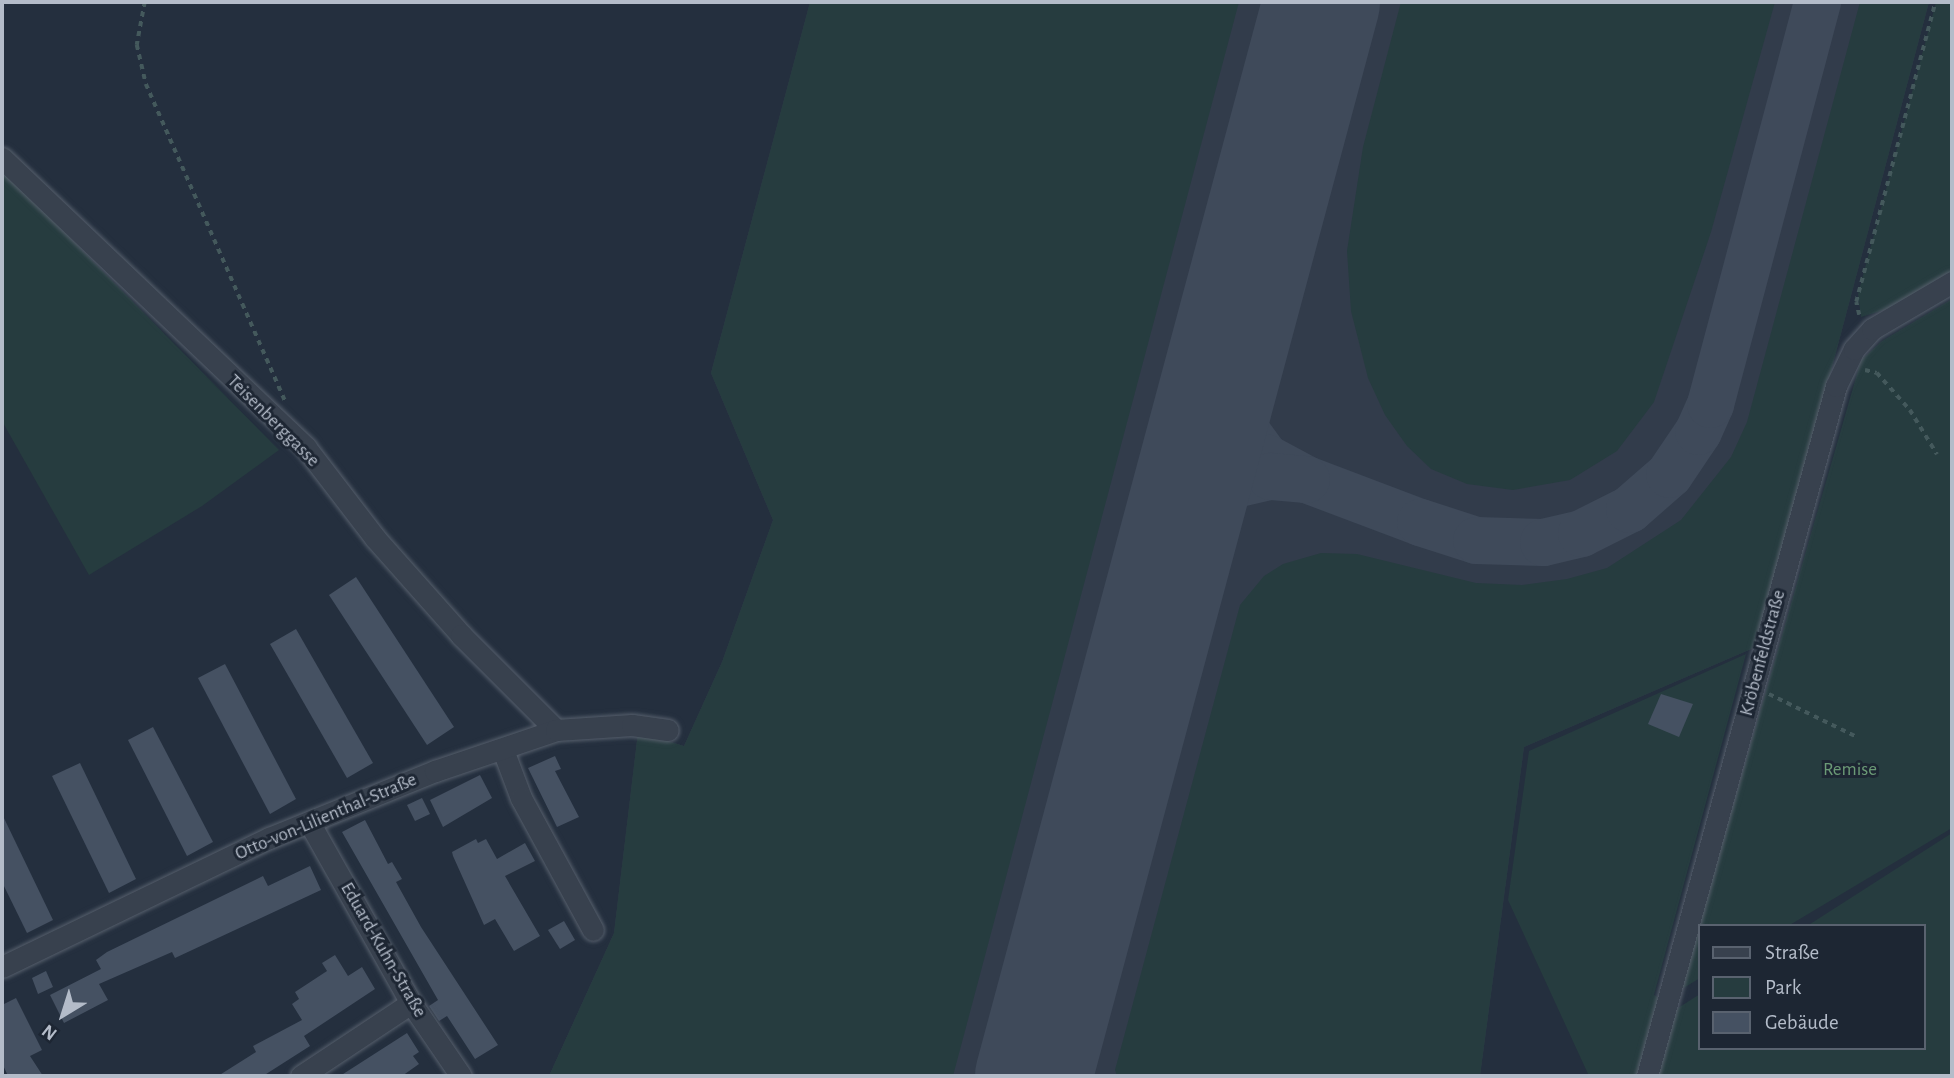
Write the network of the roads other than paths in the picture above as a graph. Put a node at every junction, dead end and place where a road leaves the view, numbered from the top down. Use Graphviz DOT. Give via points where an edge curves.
graph roads {
  1 [pos="2,159"];
  2 [pos="1952,282"];
  3 [pos="556,730"];
  4 [pos="668,730"];
  5 [pos="503,750"];
  6 [pos="309,822"];
  7 [pos="593,930"];
  8 [pos="2,967"];
  9 [pos="411,1003"];
  10 [pos="300,1076"];
  11 [pos="461,1076"];
  12 [pos="1647,1076"];
  1 -- 3 [label="street, Teisenberggasse" via="306,448 375,538 461,635"];
  2 -- 12 [label="street, Kröbenfeldstraße" via="1864,337 1836,386"];
  3 -- 4 [label="street, Otto-von-Lilienthal-Straße" via="632,725"];
  3 -- 5 [label="street, Otto-von-Lilienthal-Straße"];
  5 -- 6 [label="street, Otto-von-Lilienthal-Straße" via="435,771"];
  5 -- 7 [label="street" via="521,798"];
  6 -- 8 [label="street, Otto-von-Lilienthal-Straße"];
  6 -- 9 [label="street, Eduard-Kuhn-Straße"];
  9 -- 10 [label="street"];
  9 -- 11 [label="street, Eduard-Kuhn-Straße"];
}
